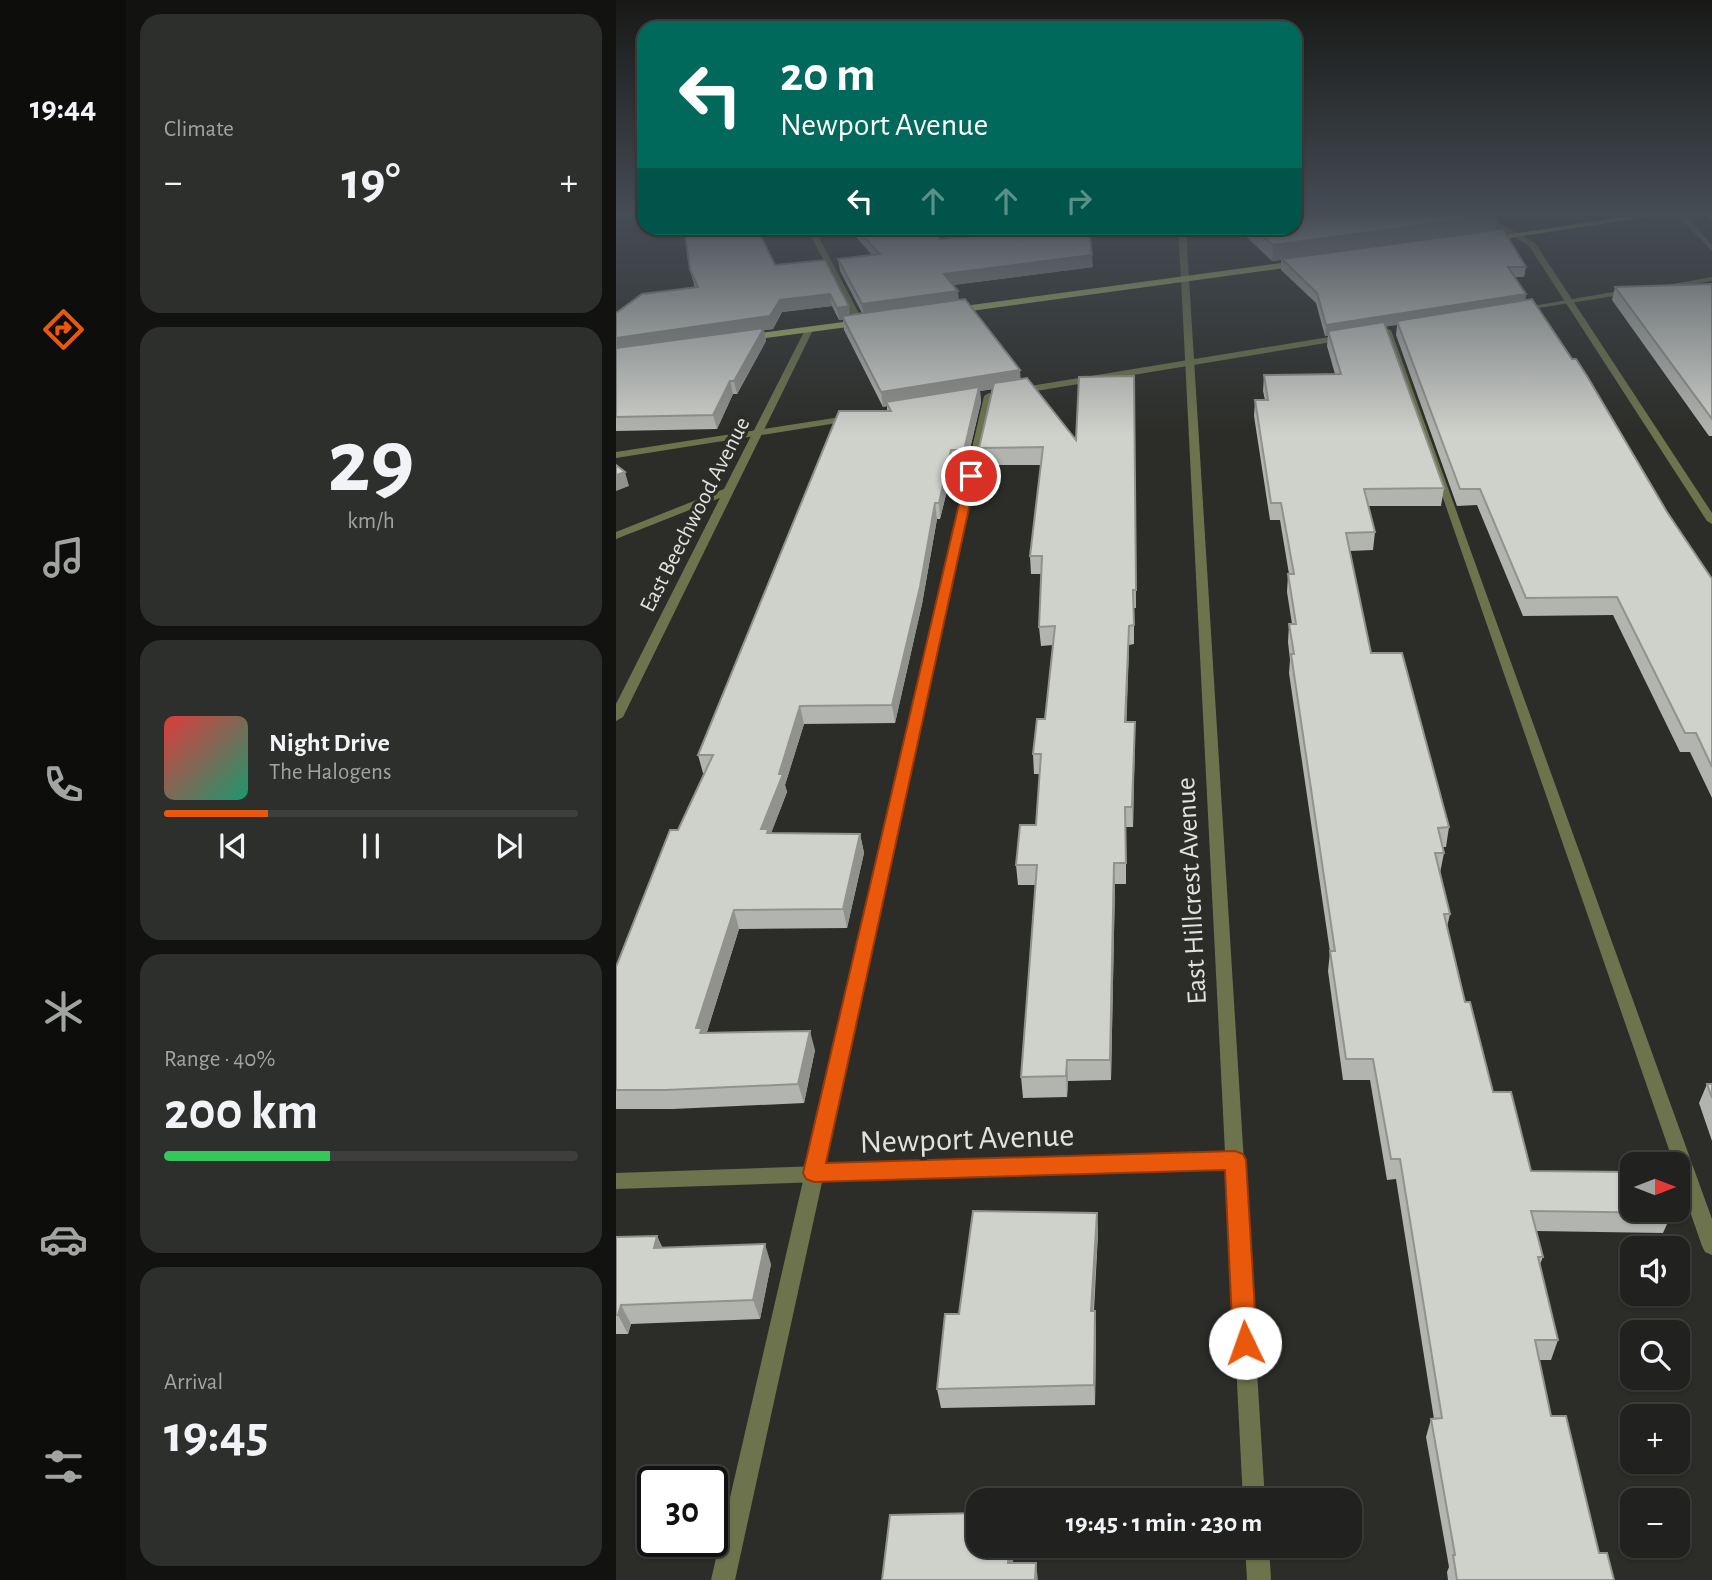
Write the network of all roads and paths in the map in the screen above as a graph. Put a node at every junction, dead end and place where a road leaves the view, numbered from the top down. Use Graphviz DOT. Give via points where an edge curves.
graph roads {
  1 [pos="841,287"];
  2 [pos="1128,287"];
  3 [pos="1185,287"];
  4 [pos="1560,287"];
  5 [pos="1659,287"];
  6 [pos="1569,300"];
  7 [pos="1504,311"];
  8 [pos="941,312"];
  9 [pos="873,321"];
  10 [pos="860,323"];
  11 [pos="809,330"];
  12 [pos="1387,330"];
  13 [pos="1361,334"];
  14 [pos="726,341"];
  15 [pos="1189,363"];
  16 [pos="866,416"];
  17 [pos="758,433"];
  18 [pos="616,456"];
  19 [pos="729,491"];
  20 [pos="1712,521"];
  21 [pos="616,536"];
  22 [pos="616,717"];
  23 [pos="1235,1160"];
  24 [pos="814,1173"];
  25 [pos="616,1181"];
  26 [pos="1712,1247"];
  27 [pos="1253,1488"];
  28 [pos="1258,1558"];
  29 [pos="723,1580"];
  30 [pos="1259,1580"];
  1 -- 10 [label="street"];
  2 -- 8 [label="main road"];
  3 -- 15 [label="street, East Hillcrest Avenue"];
  4 -- 6 [label="street"];
  5 -- 6 [label="street"];
  6 -- 7 [label="street"];
  6 -- 20 [label="street"];
  9 -- 10 [label="main road"];
  10 -- 11 [label="main road"];
  11 -- 14 [label="main road"];
  11 -- 17 [label="street, East Beechwood Avenue"];
  12 -- 26 [label="street"];
  13 -- 15 [label="street"];
  15 -- 23 [label="street, East Hillcrest Avenue"];
  15 -- 24 [label="street" via="982,397"];
  16 -- 17 [label="street"];
  17 -- 18 [label="street"];
  17 -- 19 [label="street, East Beechwood Avenue"];
  19 -- 21 [label="street"];
  19 -- 22 [label="street, East Beechwood Avenue"];
  23 -- 24 [label="street, Newport Avenue"];
  23 -- 27 [label="street, East Hillcrest Avenue"];
  24 -- 25 [label="street, Newport Avenue"];
  24 -- 29 [label="street"];
  28 -- 30 [label="street"];
}
